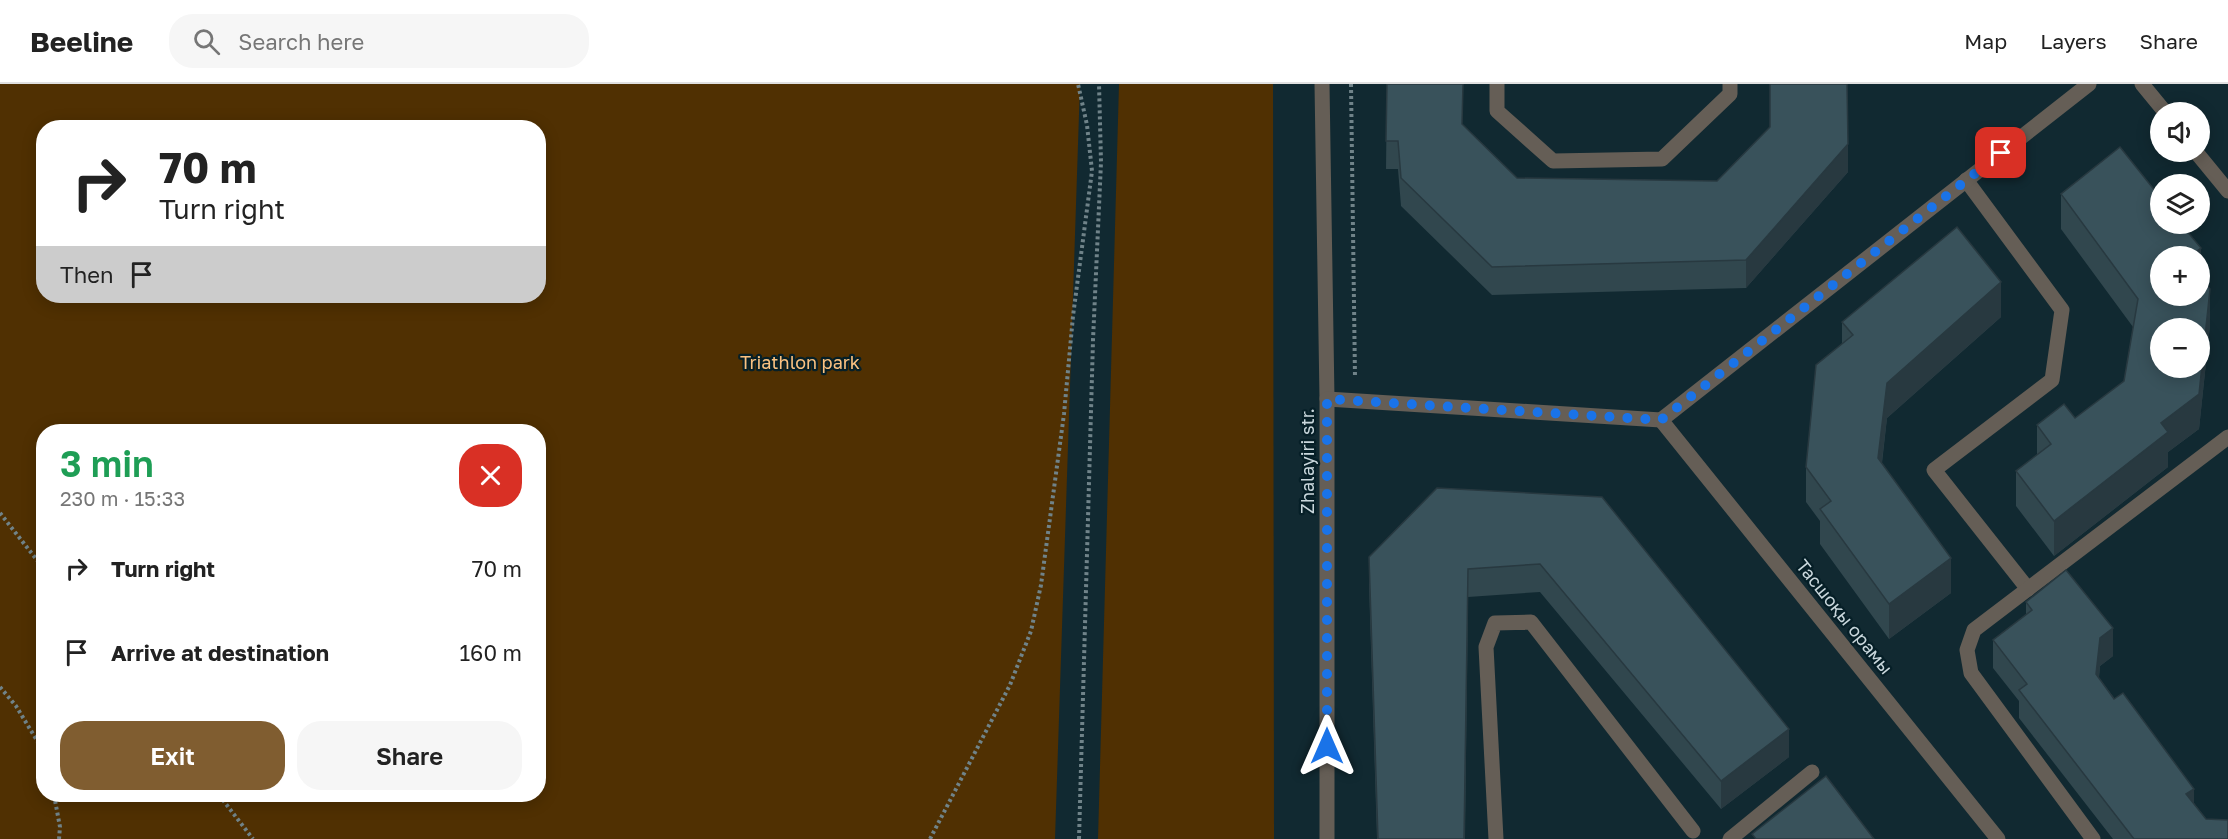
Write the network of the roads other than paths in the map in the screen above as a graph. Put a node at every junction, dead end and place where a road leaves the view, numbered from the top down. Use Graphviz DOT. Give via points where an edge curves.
graph roads {
  1 [pos="1322,84"];
  2 [pos="1497,84"];
  3 [pos="1730,84"];
  4 [pos="2089,84"];
  5 [pos="2142,84"];
  6 [pos="2157,102"];
  7 [pos="2204,162"];
  8 [pos="1966,180"];
  9 [pos="2228,191"];
  10 [pos="1327,399"];
  11 [pos="1661,420"];
  12 [pos="2228,437"];
  13 [pos="2028,589"];
  14 [pos="1812,772"];
  15 [pos="1692,836"];
  16 [pos="1327,839"];
  17 [pos="1496,839"];
  18 [pos="1730,839"];
  19 [pos="1998,839"];
  20 [pos="2093,839"];
  1 -- 10 [label="street, Zhalayiri str."];
  2 -- 3 [label="street" via="1497,111 1553,161 1662,159 1730,94"];
  4 -- 8 [label="street"];
  5 -- 6 [label="street"];
  7 -- 9 [label="street"];
  8 -- 11 [label="street"];
  8 -- 13 [label="street" via="2062,310 2052,380 1934,470"];
  10 -- 11 [label="street"];
  10 -- 16 [label="street, Zhalayiri str."];
  11 -- 19 [label="street, Тасшоқы орамы"];
  12 -- 13 [label="street"];
  13 -- 20 [label="street" via="1974,630 1967,650 1971,673"];
  14 -- 18 [label="street"];
  15 -- 17 [label="street" via="1532,622 1495,623 1486,647"];
}
